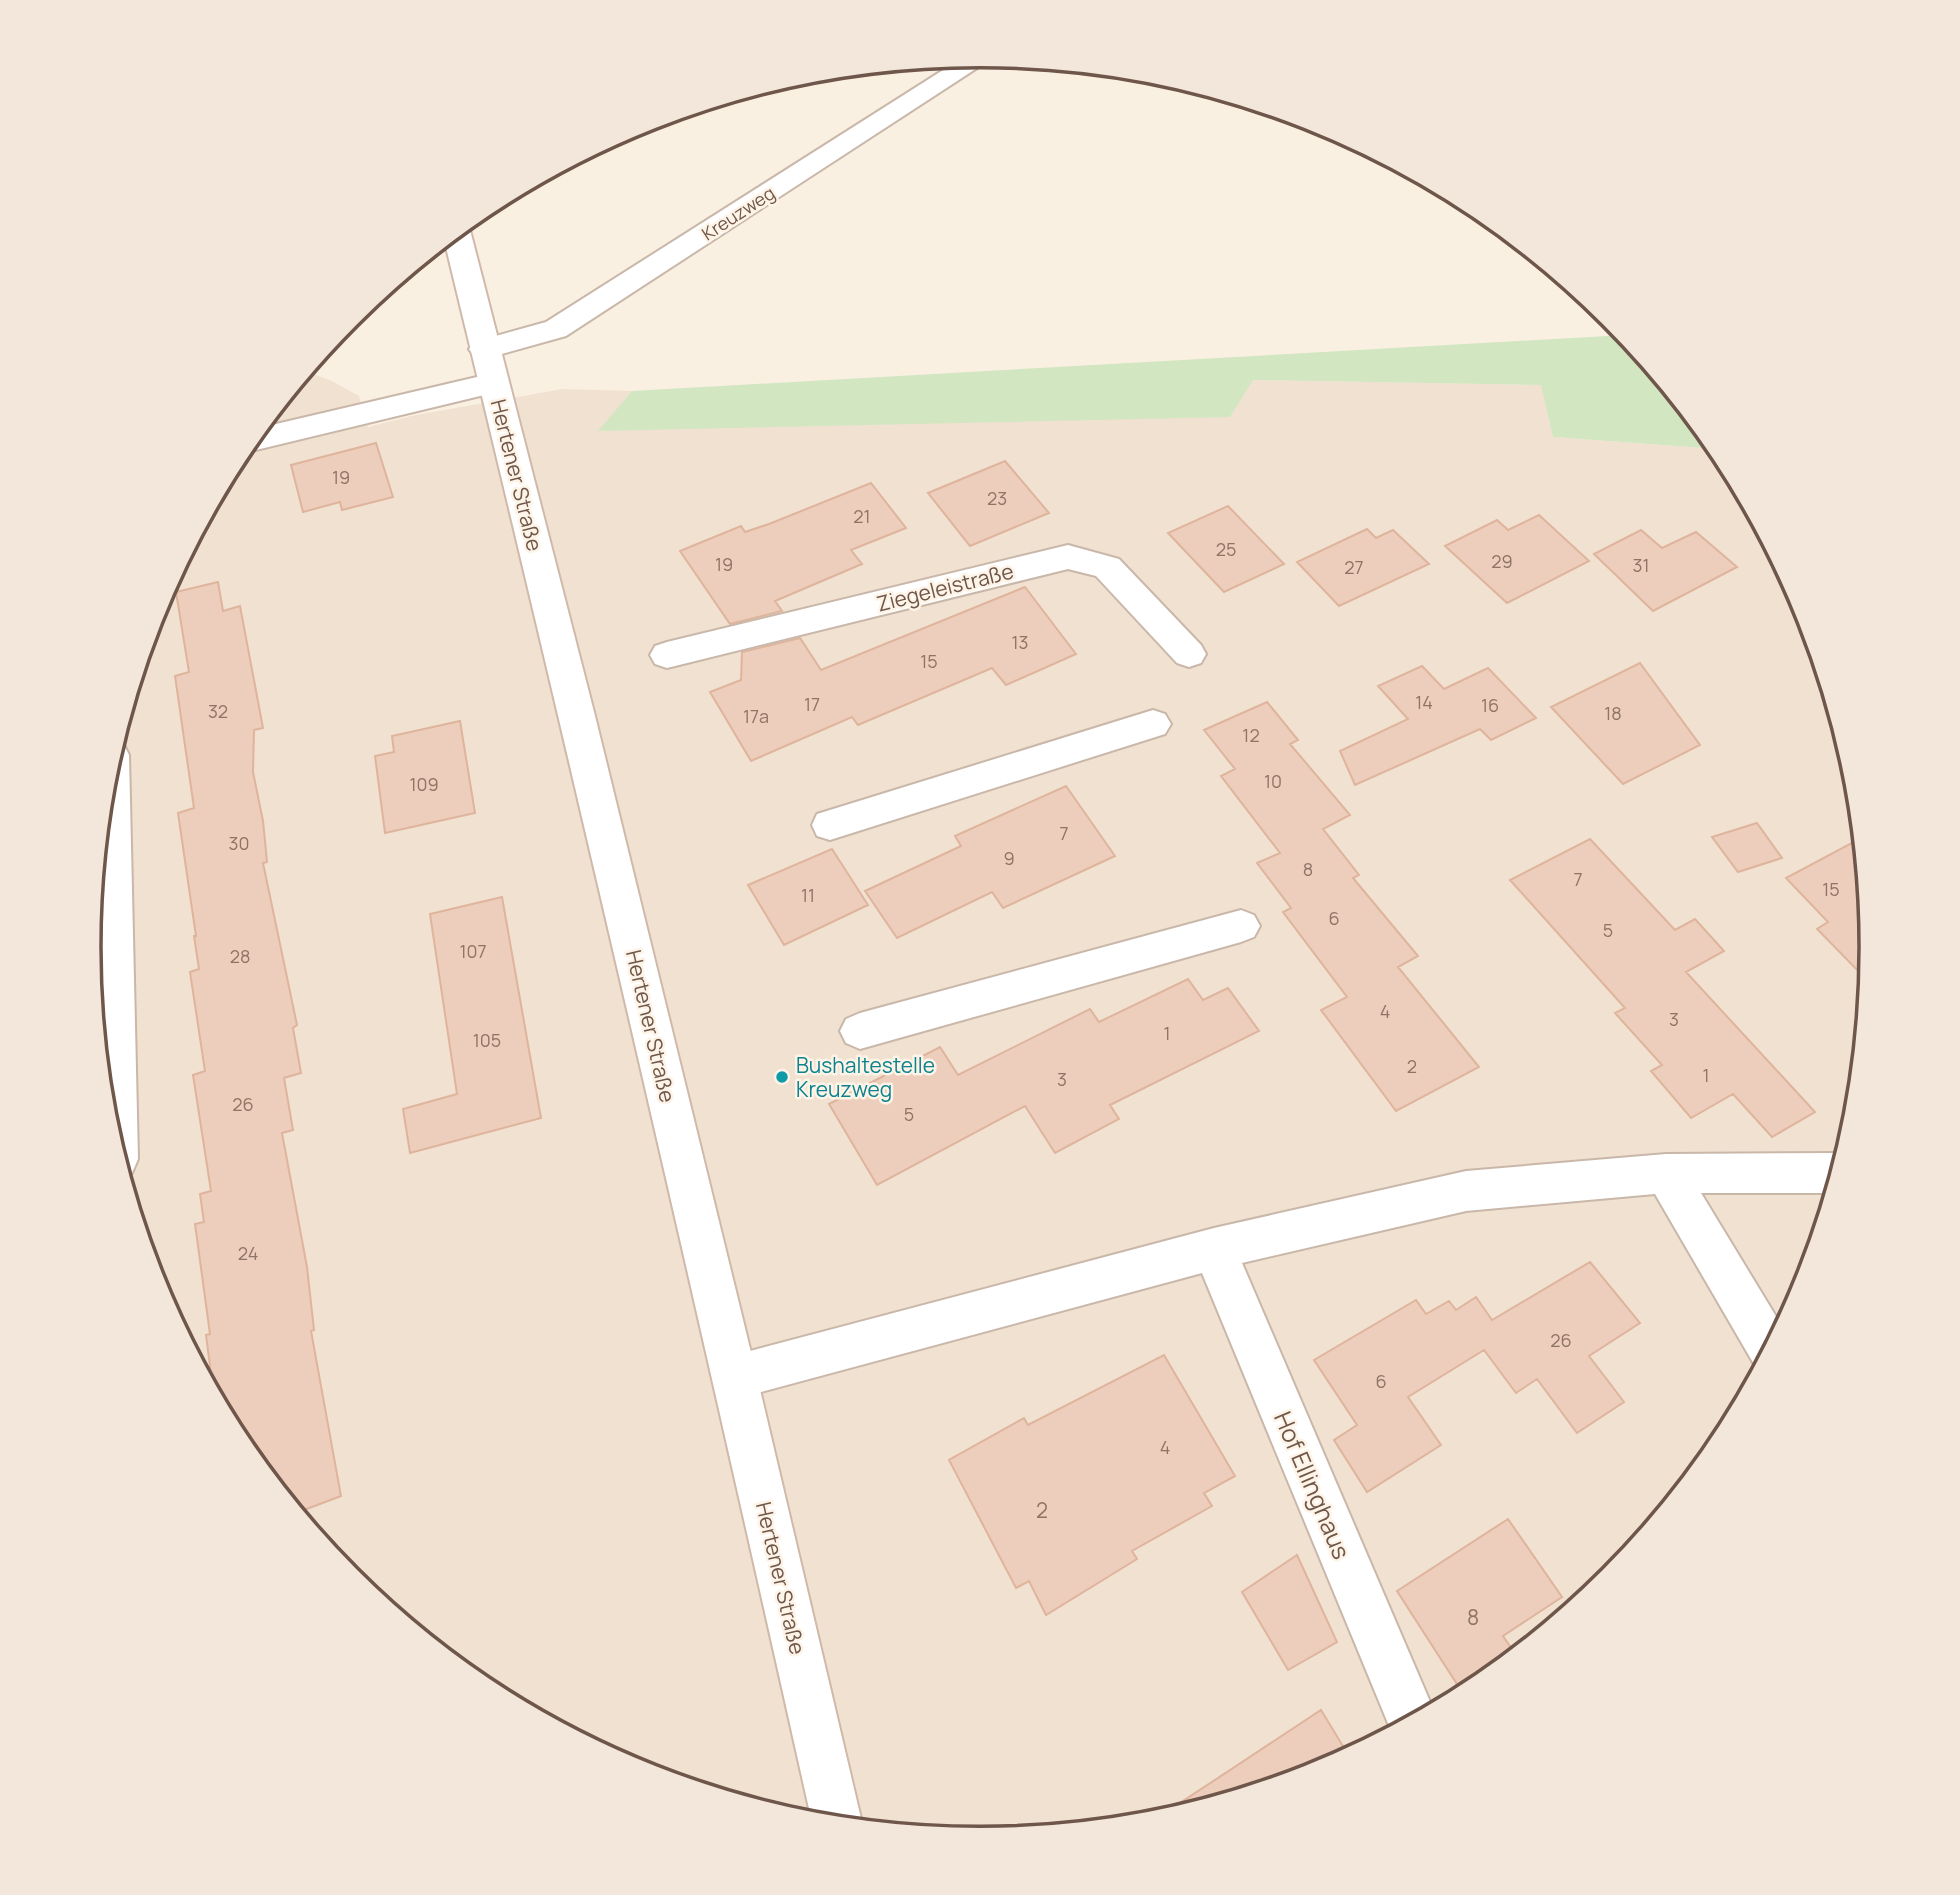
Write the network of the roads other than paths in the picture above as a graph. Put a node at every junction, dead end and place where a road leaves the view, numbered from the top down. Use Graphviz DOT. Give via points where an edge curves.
graph roads {
  1 [pos="962,69"];
  2 [pos="458,240"];
  3 [pos="489,366"];
  4 [pos="265,436"];
  5 [pos="1189,654"];
  6 [pos="667,655"];
  7 [pos="1153,724"];
  8 [pos="112,811"];
  9 [pos="830,825"];
  10 [pos="1241,926"];
  11 [pos="860,1031"];
  12 [pos="116,1109"];
  13 [pos="1829,1173"];
  14 [pos="1667,1174"];
  15 [pos="1214,1248"];
  16 [pos="1766,1342"];
  17 [pos="735,1377"];
  18 [pos="1410,1714"];
  19 [pos="836,1814"];
  1 -- 3 [label="street, Kreuzweg" via="556,329"];
  2 -- 3 [label="street, Hertener Straße"];
  3 -- 4 [label="street, Kreuzweg"];
  3 -- 17 [label="street, Hertener Straße"];
  5 -- 6 [label="street, Ziegeleistraße" via="1107,567 1068,557"];
  7 -- 9 [label="street"];
  8 -- 12 [label="street"];
  10 -- 11 [label="street"];
  13 -- 14 [label="street"];
  14 -- 15 [label="street" via="1466,1191"];
  14 -- 16 [label="street"];
  15 -- 17 [label="street"];
  15 -- 18 [label="street, Hof Ellinghaus"];
  17 -- 19 [label="street, Hertener Straße"];
}
